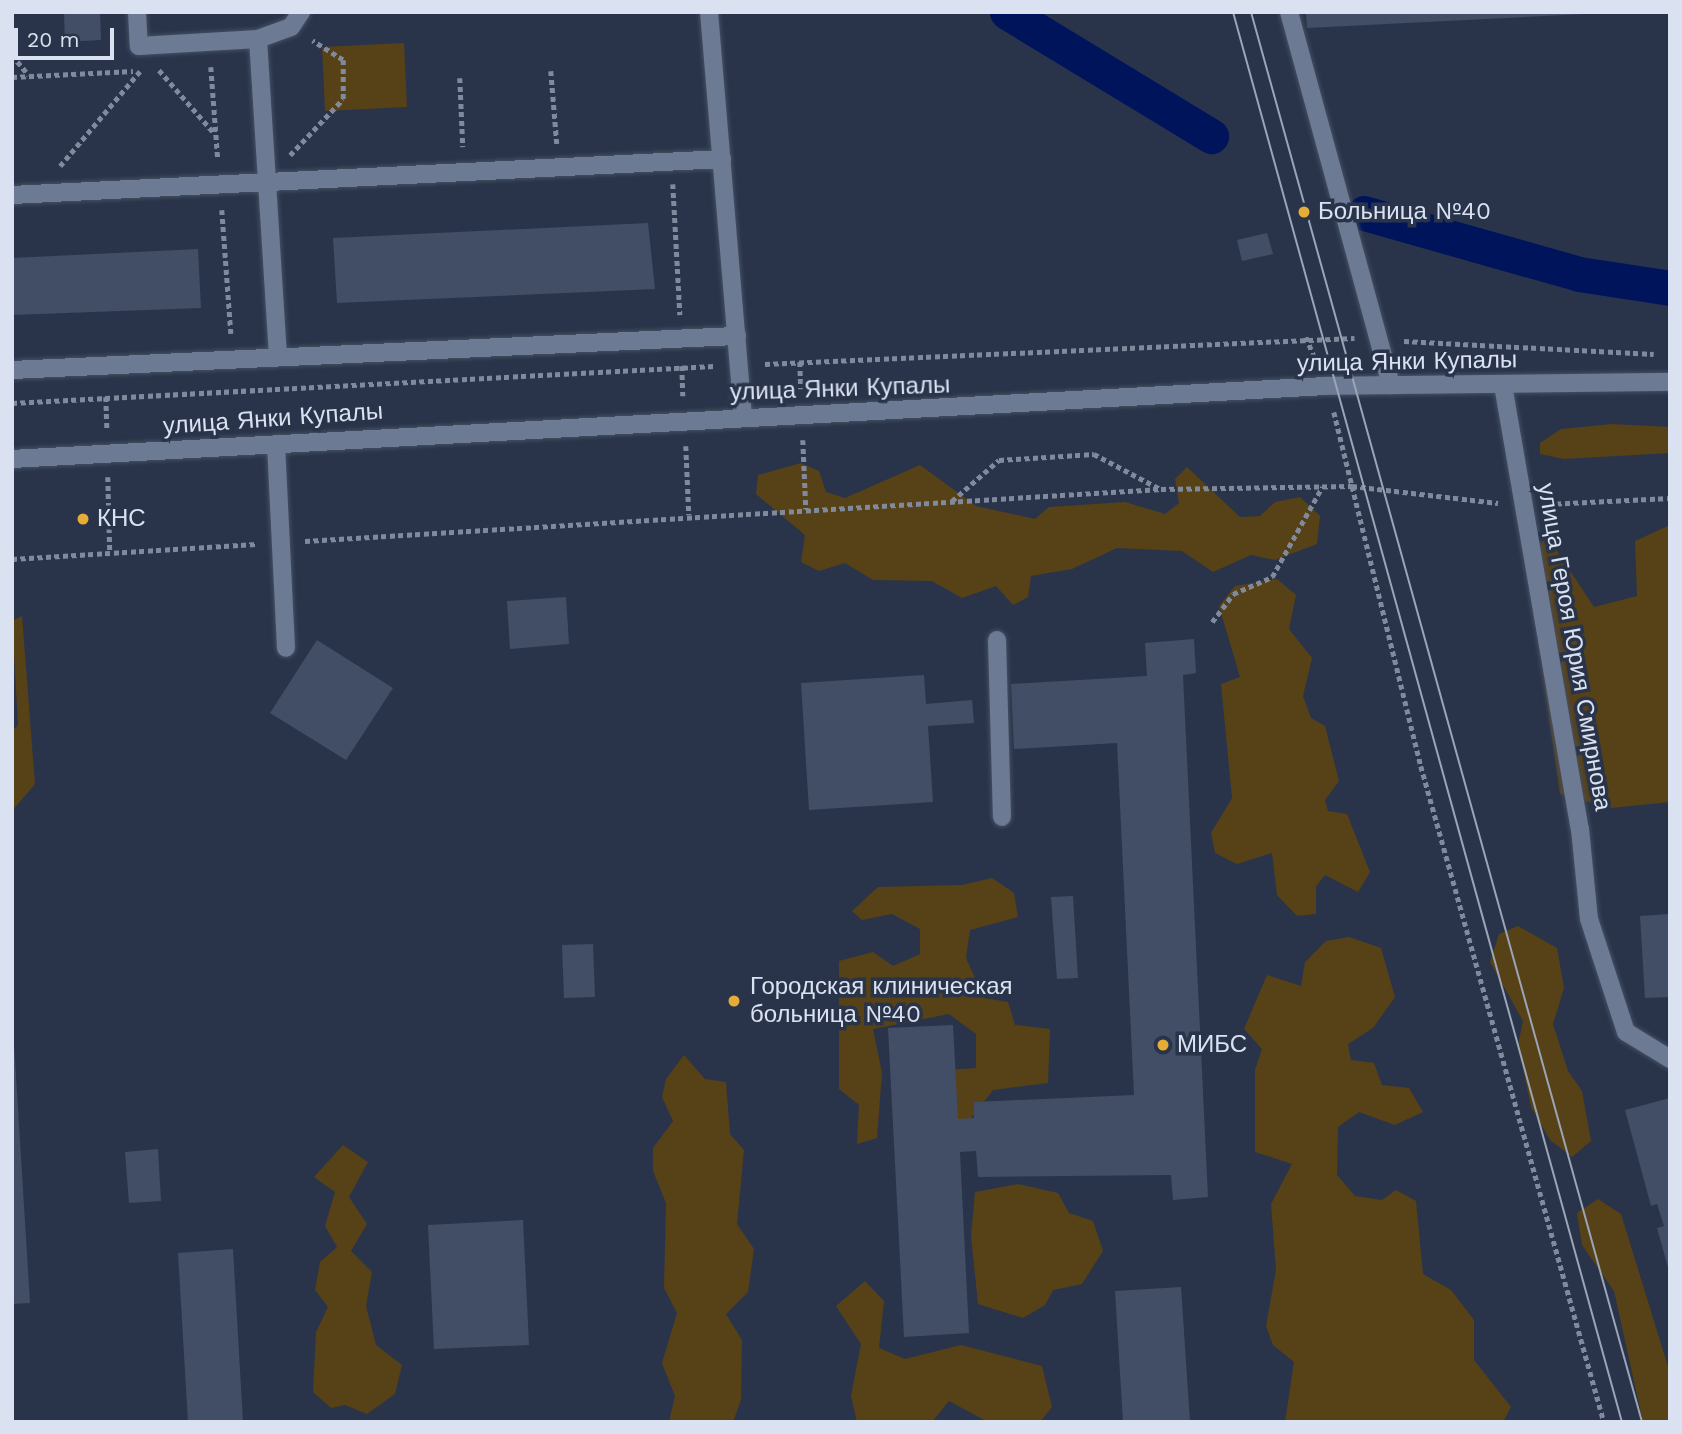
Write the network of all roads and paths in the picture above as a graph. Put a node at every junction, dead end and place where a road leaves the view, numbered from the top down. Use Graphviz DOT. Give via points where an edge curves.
graph roads {
  1 [pos="137,12"];
  2 [pos="709,12"];
  3 [pos="1289,12"];
  4 [pos="296,20"];
  5 [pos="258,39"];
  6 [pos="12,55"];
  7 [pos="211,67"];
  8 [pos="198,68"];
  9 [pos="172,69"];
  10 [pos="159,70"];
  11 [pos="141,71"];
  12 [pos="551,71"];
  13 [pos="30,76"];
  14 [pos="12,77"];
  15 [pos="460,78"];
  16 [pos="216,134"];
  17 [pos="722,159"];
  18 [pos="559,166"];
  19 [pos="464,170"];
  20 [pos="268,178"];
  21 [pos="38,194"];
  22 [pos="12,195"];
  23 [pos="737,336"];
  24 [pos="1306,337"];
  25 [pos="1379,341"];
  26 [pos="1670,354"];
  27 [pos="278,357"];
  28 [pos="739,365"];
  29 [pos="1318,365"];
  30 [pos="12,370"];
  31 [pos="1670,382"];
  32 [pos="1391,385"];
  33 [pos="1503,385"];
  34 [pos="12,403"];
  35 [pos="1333,408"];
  36 [pos="743,418"];
  37 [pos="276,444"];
  38 [pos="12,459"];
  39 [pos="1352,485"];
  40 [pos="1323,486"];
  41 [pos="1161,489"];
  42 [pos="1670,498"];
  43 [pos="952,501"];
  44 [pos="1525,505"];
  45 [pos="281,542"];
  46 [pos="12,559"];
  47 [pos="1212,622"];
  48 [pos="997,640"];
  49 [pos="286,648"];
  50 [pos="1002,817"];
  51 [pos="1670,1059"];
  52 [pos="1604,1422"];
  1 -- 5 [label="street" via="139,46"];
  2 -- 17 [label="street"];
  3 -- 25 [label="street"];
  4 -- 5 [label="street"];
  4 -- 20 [label="path" via="343,60 343,99"];
  5 -- 20 [label="street"];
  6 -- 13 [label="path"];
  7 -- 8 [label="path"];
  9 -- 10 [label="path"];
  10 -- 11 [label="path"];
  10 -- 16 [label="path"];
  11 -- 13 [label="path"];
  11 -- 21 [label="path"];
  12 -- 18 [label="path"];
  13 -- 14 [label="path"];
  15 -- 19 [label="path"];
  17 -- 18 [label="street"];
  17 -- 23 [label="street"];
  18 -- 19 [label="street"];
  19 -- 20 [label="street"];
  20 -- 21 [label="street"];
  20 -- 27 [label="street"];
  21 -- 22 [label="street"];
  23 -- 27 [label="street"];
  23 -- 28 [label="street"];
  24 -- 25 [label="path"];
  24 -- 28 [label="path"];
  24 -- 29 [label="path"];
  25 -- 26 [label="path"];
  25 -- 32 [label="street"];
  27 -- 30 [label="street"];
  28 -- 34 [label="path"];
  28 -- 36 [label="street"];
  31 -- 33 [label="street, улица Янки Купалы"];
  32 -- 33 [label="street, улица Янки Купалы"];
  32 -- 36 [label="street, улица Янки Купалы"];
  33 -- 44 [label="street, улица Героя Юрия Смирнова"];
  35 -- 39 [label="path"];
  36 -- 37 [label="street, улица Янки Купалы"];
  37 -- 38 [label="street, улица Янки Купалы"];
  37 -- 45 [label="street"];
  39 -- 40 [label="path"];
  39 -- 44 [label="path"];
  39 -- 52 [label="path" via="1422,766"];
  40 -- 41 [label="path"];
  40 -- 47 [label="path" via="1272,577 1233,594"];
  41 -- 43 [label="path"];
  41 -- 43 [label="path" via="1094,454 999,460"];
  42 -- 44 [label="path"];
  43 -- 45 [label="path"];
  44 -- 51 [label="street, улица Героя Юрия Смирнова" via="1580,829 1589,919 1626,1032"];
  45 -- 46 [label="path"];
  45 -- 49 [label="street"];
  48 -- 50 [label="street"];
}
